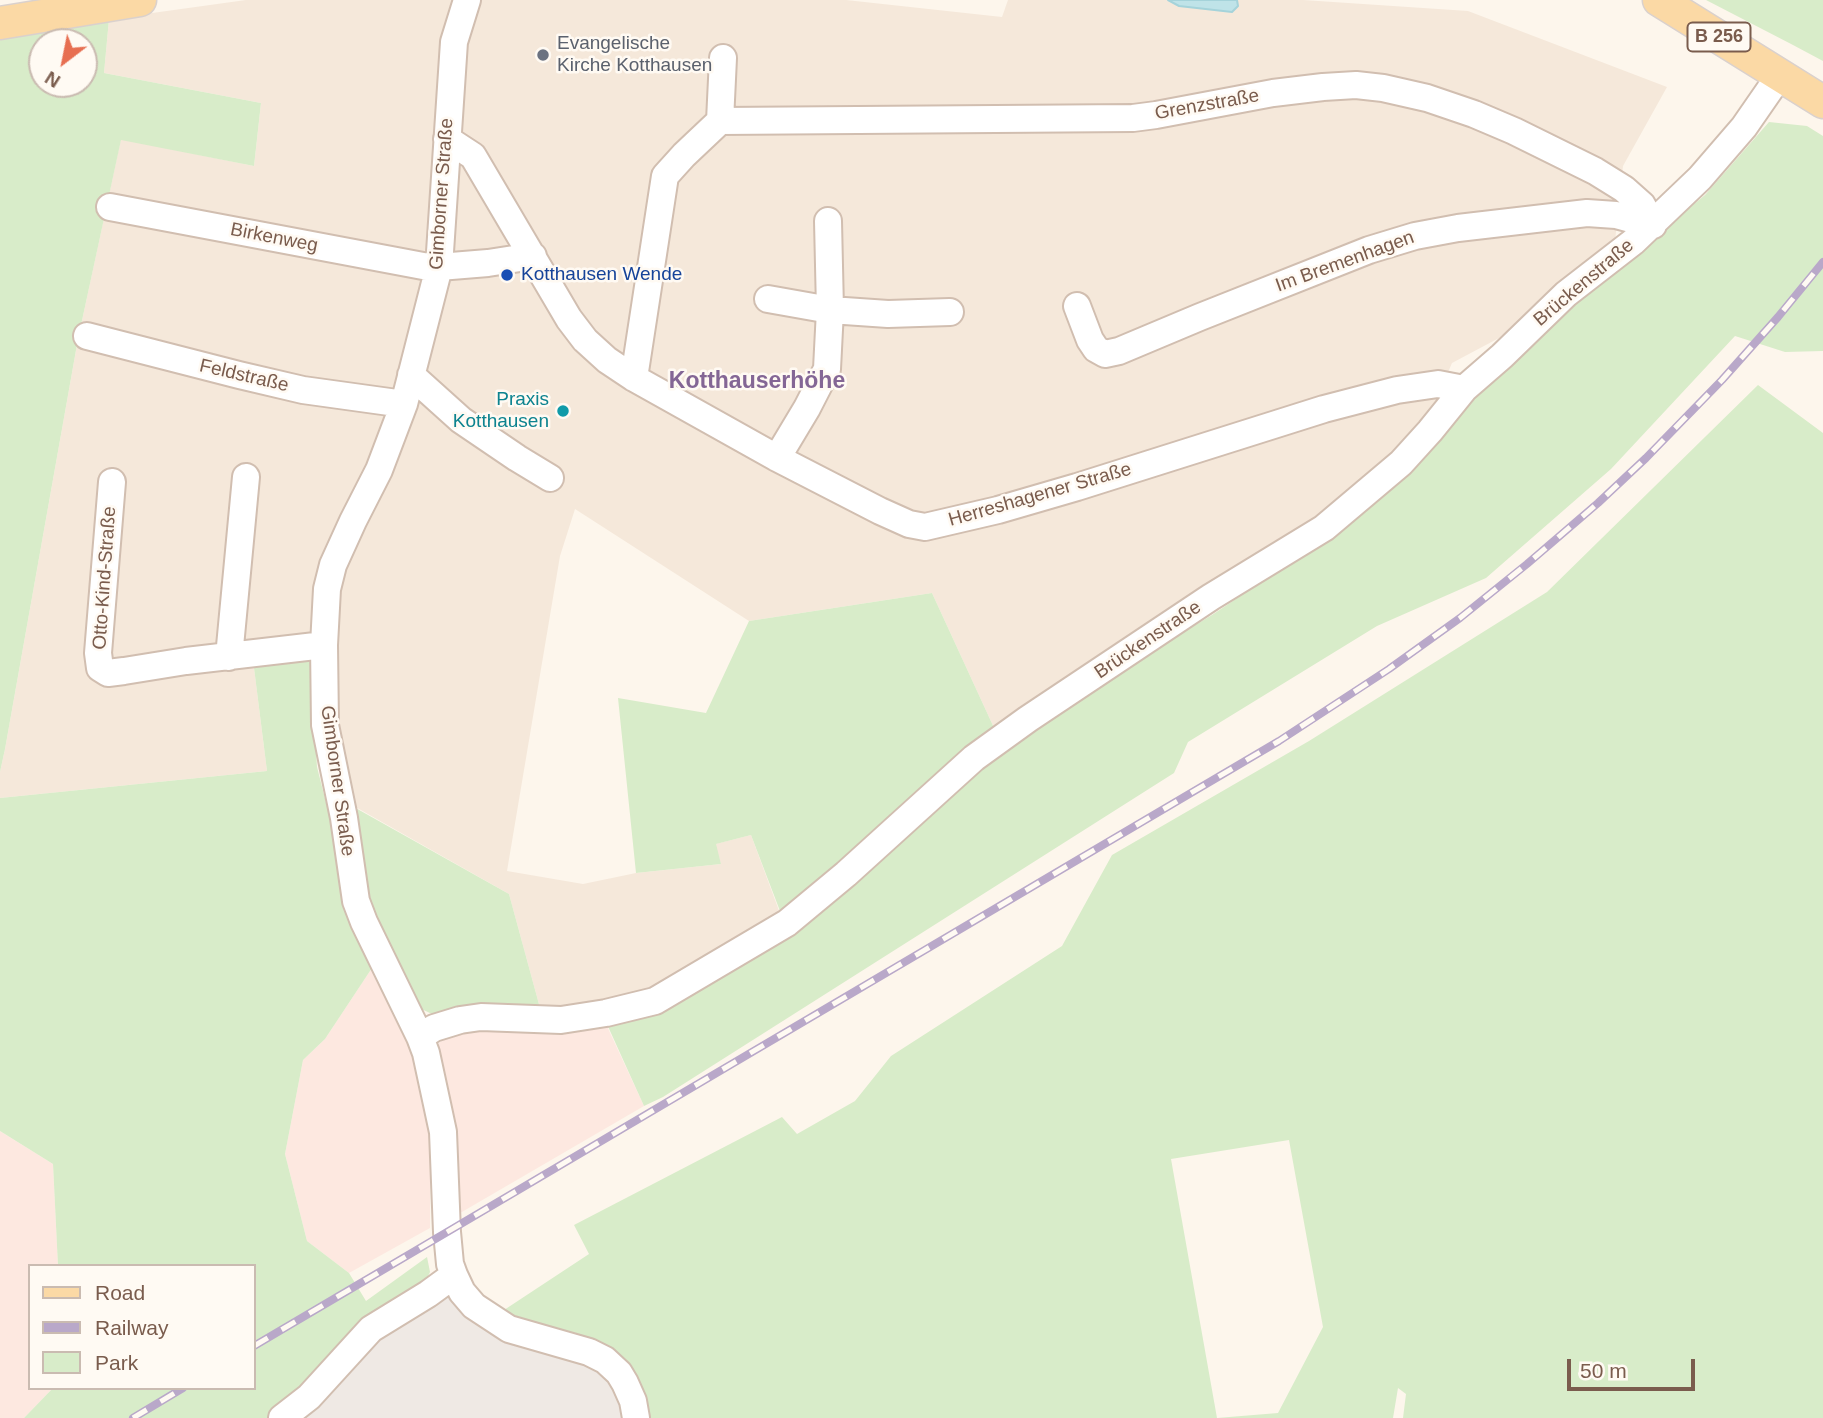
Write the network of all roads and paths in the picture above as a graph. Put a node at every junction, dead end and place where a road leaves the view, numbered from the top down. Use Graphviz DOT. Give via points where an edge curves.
graph roads {
  1 [pos="140,0"];
  2 [pos="449,0"];
  3 [pos="467,0"];
  4 [pos="1658,0"];
  5 [pos="0,23"];
  6 [pos="454,42"];
  7 [pos="723,58"];
  8 [pos="1780,75"];
  9 [pos="1823,102"];
  10 [pos="720,121"];
  11 [pos="447,139"];
  12 [pos="110,207"];
  13 [pos="828,221"];
  14 [pos="1653,225"];
  15 [pos="533,256"];
  16 [pos="439,267"];
  17 [pos="768,299"];
  18 [pos="1077,306"];
  19 [pos="830,310"];
  20 [pos="950,312"];
  21 [pos="87,336"];
  22 [pos="411,375"];
  23 [pos="634,378"];
  24 [pos="1464,389"];
  25 [pos="404,404"];
  26 [pos="777,458"];
  27 [pos="246,477"];
  28 [pos="550,478"];
  29 [pos="112,482"];
  30 [pos="324,645"];
  31 [pos="229,657"];
  32 [pos="420,1037"];
  33 [pos="454,1275"];
  34 [pos="282,1418"];
  35 [pos="636,1418"];
  1 -- 5 [label="main road"];
  2 -- 6 [label="street, Gimborner Straße"];
  3 -- 6 [label="street, Gimborner Straße"];
  4 -- 8 [label="main road, B 256"];
  6 -- 11 [label="street, Gimborner Straße"];
  7 -- 10 [label="street"];
  8 -- 9 [label="main road, B 256"];
  8 -- 14 [label="street, Brückenstraße" via="1718,158"];
  10 -- 14 [label="street, Grenzstraße" via="1133,118 1273,93 1356,85 1383,88 1474,114 1595,171 1642,205"];
  10 -- 23 [label="street" via="665,176"];
  11 -- 15 [label="street, Herreshagener Straße" via="473,156"];
  11 -- 16 [label="street, Gimborner Straße"];
  12 -- 16 [label="street, Birkenweg"];
  13 -- 19 [label="street"];
  14 -- 18 [label="street, Im Bremenhagen" via="1587,213 1415,236 1105,354 1090,340"];
  14 -- 24 [label="street, Brückenstraße" via="1566,294"];
  15 -- 16 [label="street"];
  15 -- 23 [label="street, Herreshagener Straße" via="585,340"];
  16 -- 22 [label="street, Gimborner Straße"];
  17 -- 19 [label="street"];
  19 -- 20 [label="street"];
  19 -- 26 [label="street" via="827,369"];
  21 -- 25 [label="street, Feldstraße" via="303,390"];
  22 -- 25 [label="street, Gimborner Straße"];
  22 -- 28 [label="street" via="461,420"];
  23 -- 26 [label="street, Herreshagener Straße"];
  24 -- 26 [label="street, Herreshagener Straße" via="1438,384 1397,390 998,510 925,527 880,512"];
  24 -- 32 [label="street, Brückenstraße" via="1401,463 1334,520 1211,597 974,758 787,923 655,1000 561,1020 460,1020"];
  25 -- 30 [label="street, Gimborner Straße" via="379,470 333,565"];
  27 -- 31 [label="street"];
  29 -- 31 [label="street, Otto-Kind-Straße" via="100,668 108,673"];
  30 -- 31 [label="street, Otto-Kind-Straße"];
  30 -- 32 [label="street, Gimborner Straße" via="325,725 356,901"];
  32 -- 33 [label="street, Gimborner Straße" via="443,1132 447,1232"];
  33 -- 34 [label="street" via="371,1329 309,1396"];
  33 -- 35 [label="street, Gimborner Straße" via="474,1306 509,1329 605,1360 620,1373"];
}
